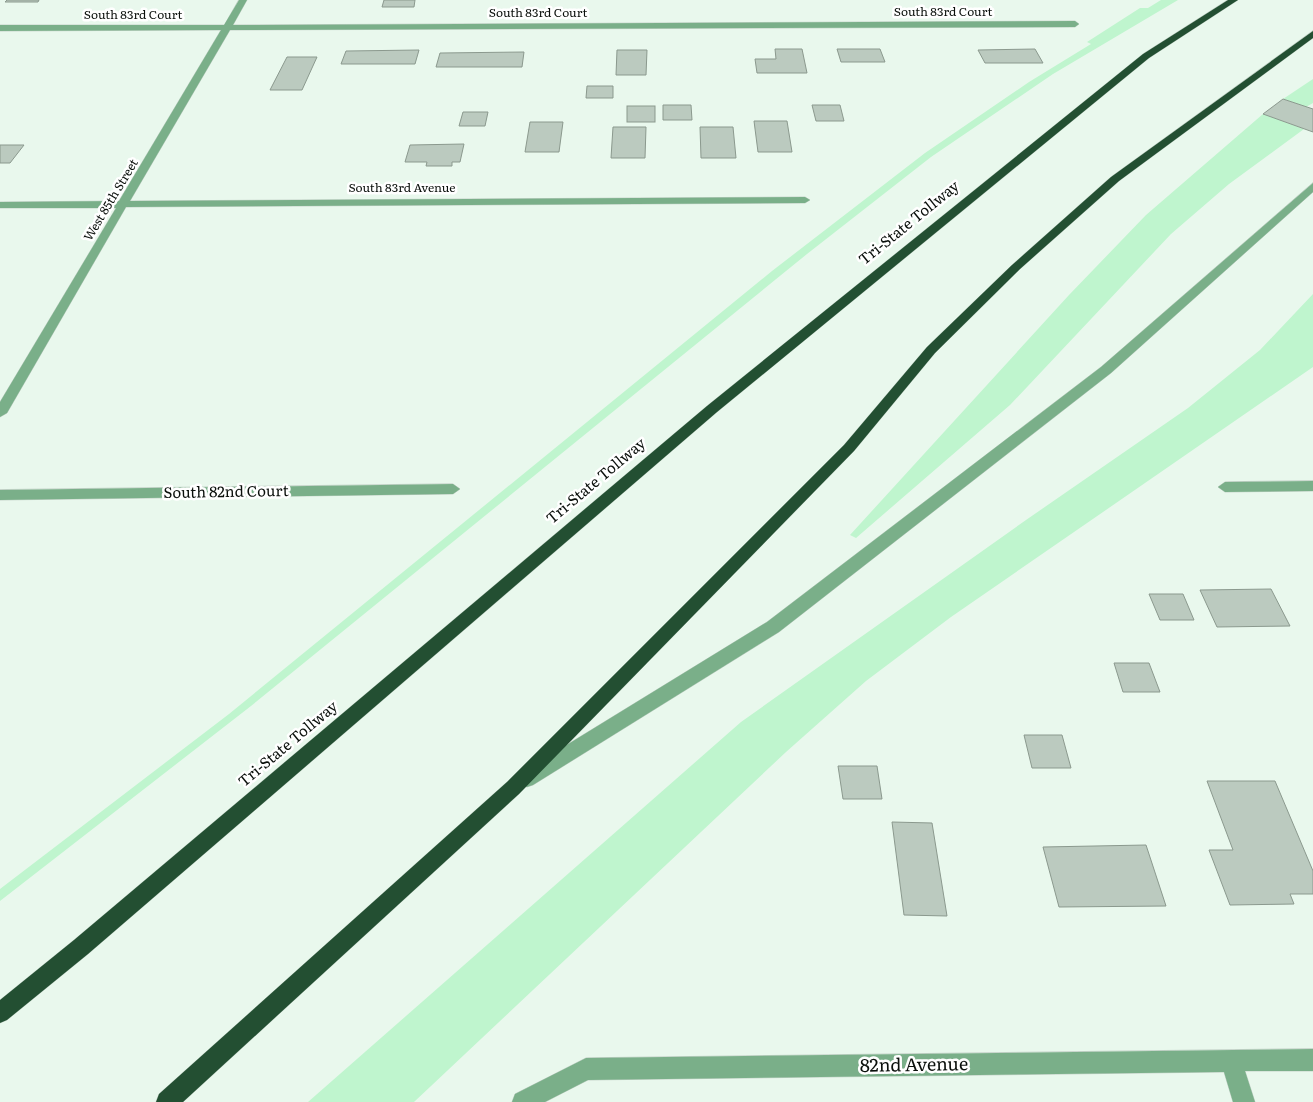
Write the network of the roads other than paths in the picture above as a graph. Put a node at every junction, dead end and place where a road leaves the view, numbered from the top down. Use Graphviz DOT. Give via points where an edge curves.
graph roads {
  1 [pos="243,0"];
  2 [pos="1234,0"];
  3 [pos="1075,24"];
  4 [pos="228,27"];
  5 [pos="0,28"];
  6 [pos="1313,34"];
  7 [pos="1313,186"];
  8 [pos="805,200"];
  9 [pos="125,204"];
  10 [pos="0,205"];
  11 [pos="0,413"];
  12 [pos="1313,486"];
  13 [pos="1225,487"];
  14 [pos="452,489"];
  15 [pos="0,495"];
  16 [pos="513,788"];
  17 [pos="0,1013"];
  18 [pos="1313,1060"];
  19 [pos="1231,1061"];
  20 [pos="167,1102"];
  21 [pos="523,1102"];
  22 [pos="1244,1102"];
  1 -- 4 [label="street, West 85th Street"];
  2 -- 17 [label="highway, Tri-State Tollway" via="1146,56 712,408 104,928"];
  3 -- 4 [label="street, South 83rd Court"];
  4 -- 5 [label="street, South 83rd Court"];
  4 -- 9 [label="street, West 85th Street"];
  6 -- 16 [label="highway" via="1115,179 1016,267 931,350 849,448"];
  7 -- 16 [label="street" via="1106,370 773,627"];
  8 -- 9 [label="street, South 83rd Avenue"];
  9 -- 10 [label="street, South 83rd Avenue"];
  9 -- 11 [label="street, West 85th Street"];
  12 -- 13 [label="street"];
  14 -- 15 [label="street, South 82nd Court"];
  16 -- 20 [label="highway"];
  18 -- 19 [label="street, 82nd Avenue"];
  19 -- 21 [label="street, 82nd Avenue" via="586,1068"];
  19 -- 22 [label="street"];
}
